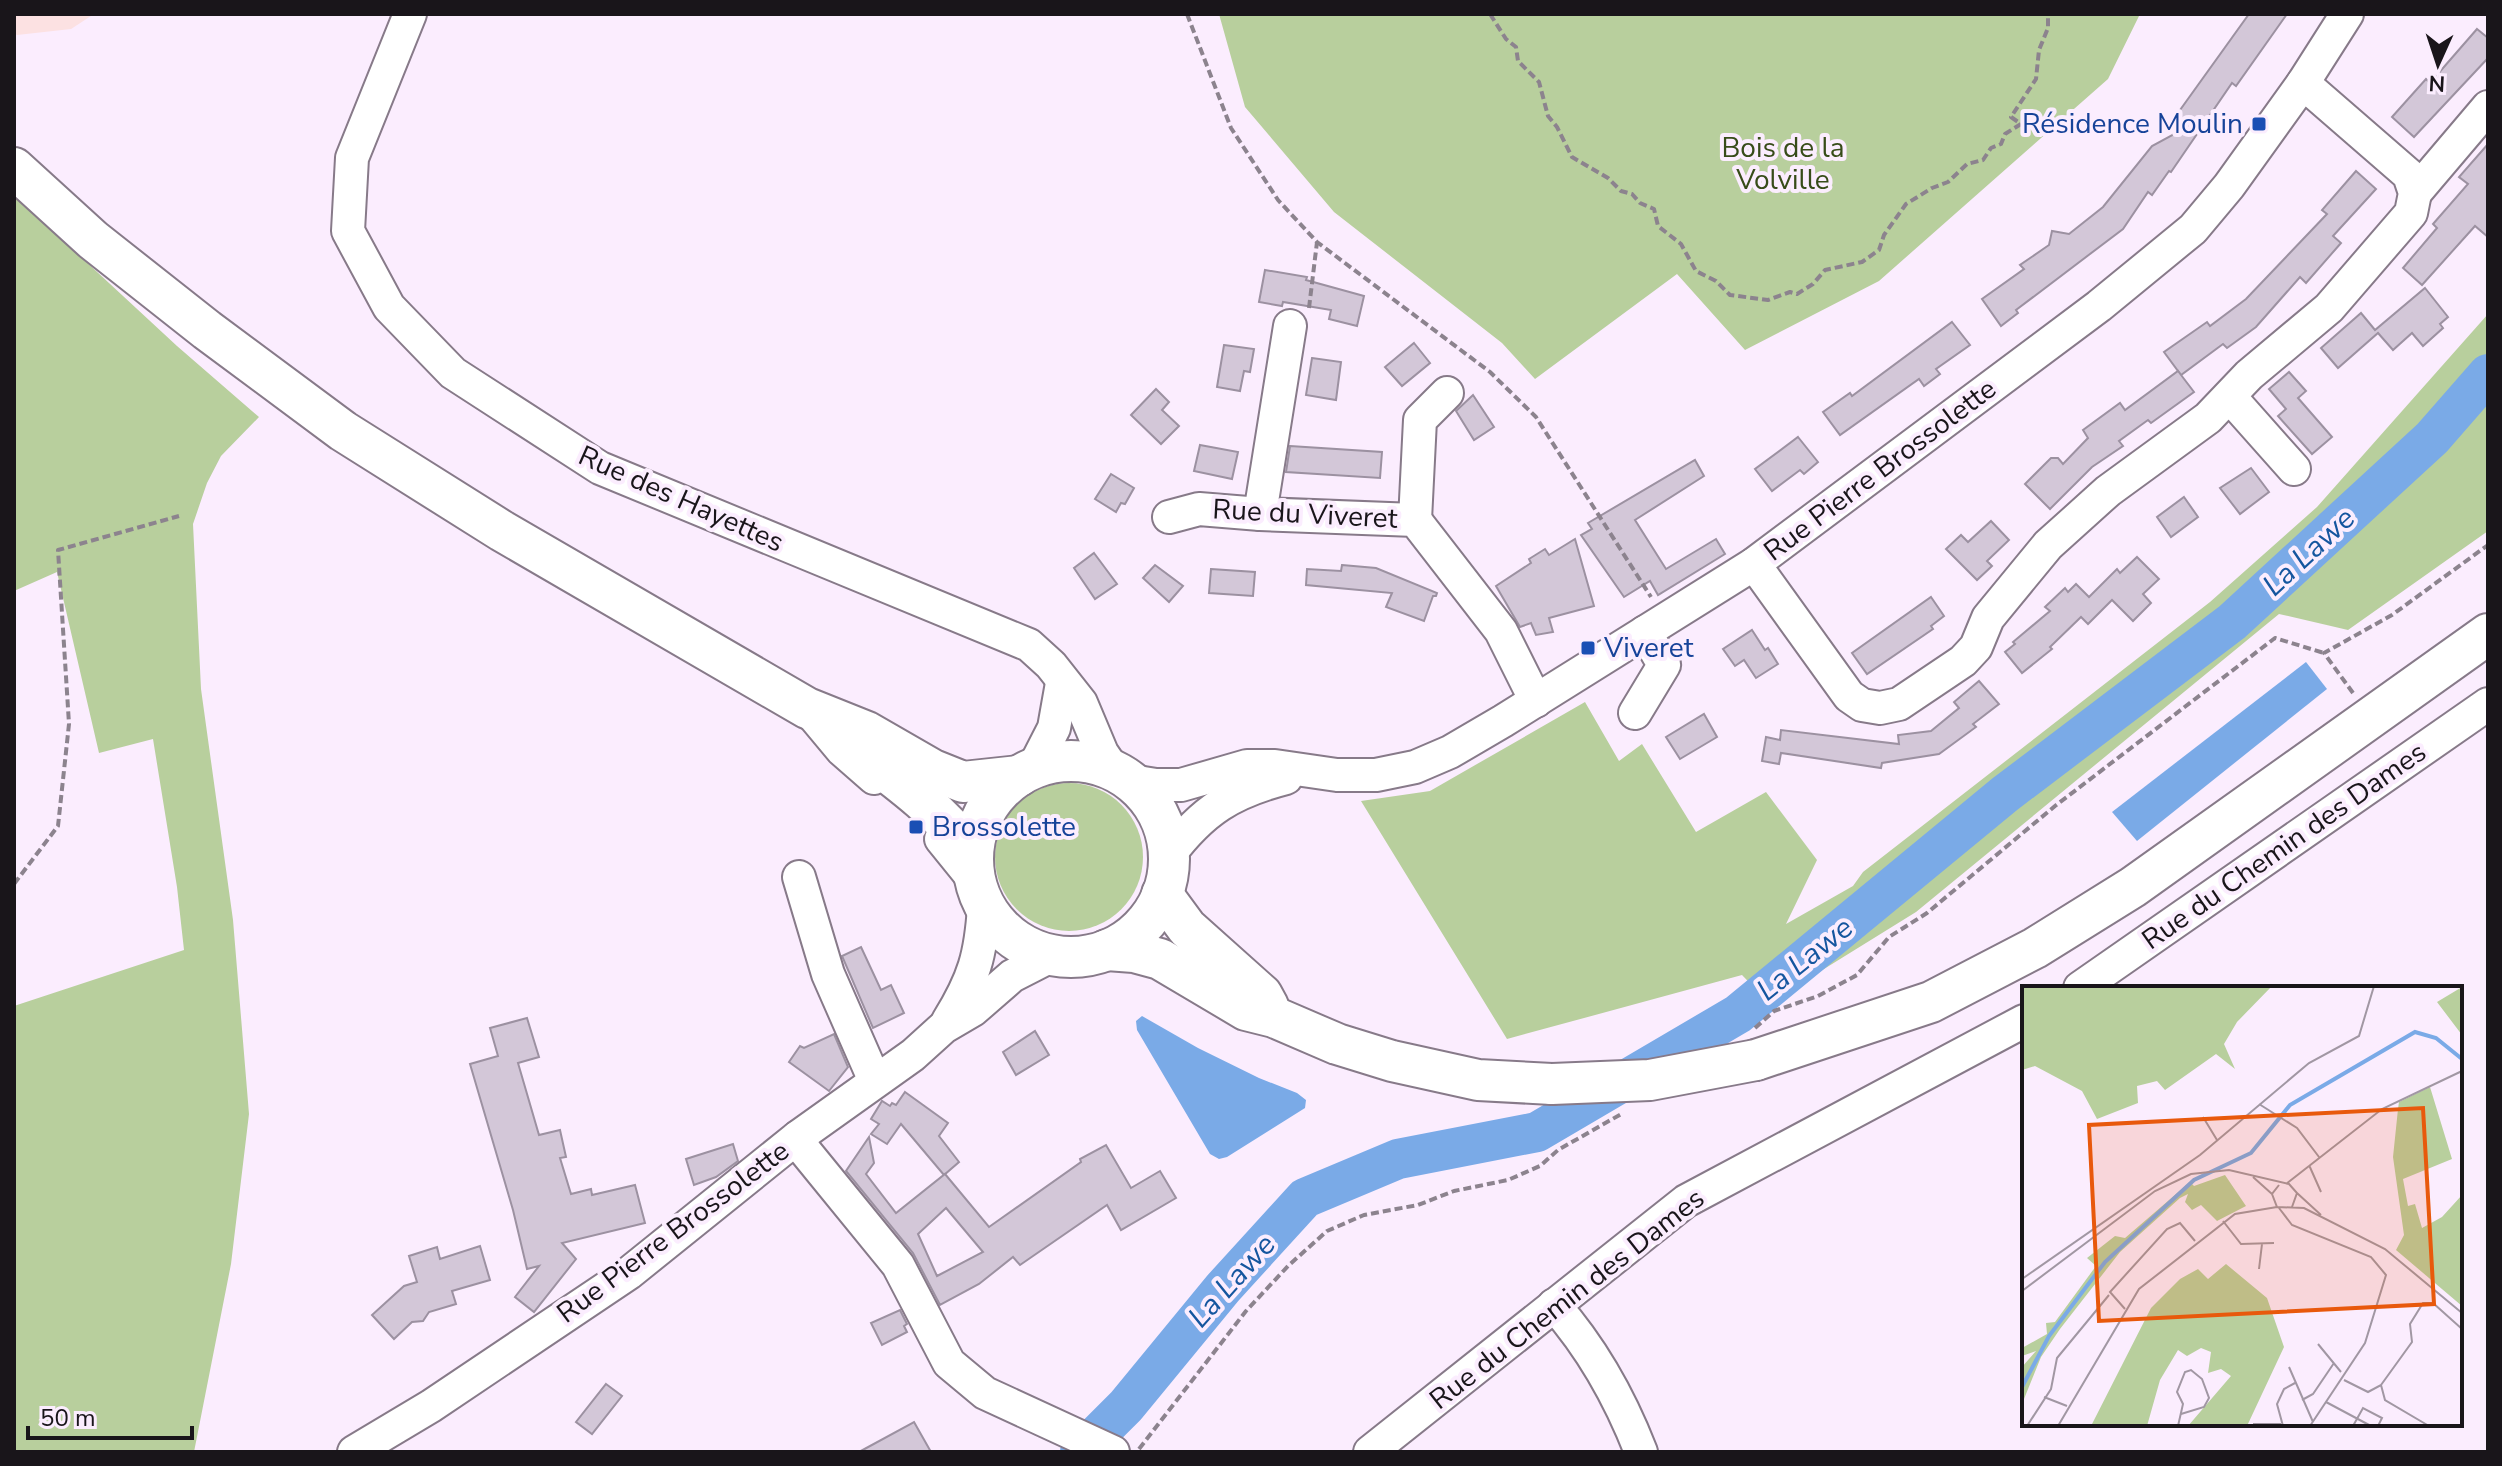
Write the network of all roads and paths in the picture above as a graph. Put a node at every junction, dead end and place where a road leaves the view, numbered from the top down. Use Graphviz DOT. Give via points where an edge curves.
graph roads {
  1 [pos="410,14"];
  2 [pos="1187,14"];
  3 [pos="1490,14"];
  4 [pos="2048,14"];
  5 [pos="2347,14"];
  6 [pos="2303,83"];
  7 [pos="2488,107"];
  8 [pos="14,168"];
  9 [pos="2415,193"];
  10 [pos="1317,242"];
  11 [pos="1290,326"];
  12 [pos="1447,393"];
  13 [pos="2230,397"];
  14 [pos="2294,469"];
  15 [pos="1260,514"];
  16 [pos="179,516"];
  17 [pos="1169,517"];
  18 [pos="1415,520"];
  19 [pos="2488,545"];
  20 [pos="1754,564"];
  21 [pos="1655,626"];
  22 [pos="2488,634"];
  23 [pos="2324,653"];
  24 [pos="1062,683"];
  25 [pos="1536,701"];
  26 [pos="2488,704"];
  27 [pos="807,708"];
  28 [pos="1635,713"];
  29 [pos="2371,718"];
  30 [pos="1026,772"];
  31 [pos="1309,772"];
  32 [pos="1123,777"];
  33 [pos="799,877"];
  34 [pos="1166,877"];
  35 [pos="977,880"];
  36 [pos="14,884"];
  37 [pos="1107,950"];
  38 [pos="1053,955"];
  39 [pos="2083,986"];
  40 [pos="1274,1017"];
  41 [pos="2022,1022"];
  42 [pos="944,1027"];
  43 [pos="1319,1038"];
  44 [pos="1750,1048"];
  45 [pos="875,1081"];
  46 [pos="1625,1112"];
  47 [pos="798,1137"];
  48 [pos="1554,1305"];
  49 [pos="354,1452"];
  50 [pos="1113,1452"];
  51 [pos="1137,1452"];
  52 [pos="1370,1452"];
  53 [pos="1641,1452"];
  1 -- 24 [label="street, Rue des Hayettes" via="352,158 348,231 389,307 453,373 600,468 1029,645"];
  2 -- 10 [label="path" via="1231,128 1278,200"];
  3 -- 4 [label="path" via="1516,47 1518,61 1539,82 1548,116 1572,157 1654,209 1658,226 1681,244 1696,271 1730,295 1768,300 1797,294 1825,270 1862,262 1879,250 1906,204 1948,182 1967,164 1983,160 2021,124 2011,117 2036,79"];
  5 -- 6 [label="street, Rue Pierre Brossolette"];
  6 -- 9 [label="street" via="2409,175"];
  6 -- 20 [label="street, Rue Pierre Brossolette" via="2193,229 2099,306"];
  7 -- 9 [label="street"];
  8 -- 27 [label="main road" via="93,240 343,431 516,539"];
  9 -- 13 [label="street" via="2411,213 2329,308"];
  10 -- 11 [label="path" via="1307,329"];
  10 -- 21 [label="path" via="1490,372 1536,417"];
  11 -- 15 [label="street"];
  12 -- 18 [label="street" via="1420,420"];
  13 -- 14 [label="street"];
  13 -- 20 [label="street" via="2108,491 2048,545 1988,618 1976,647 1963,661 1899,704 1880,708 1849,696"];
  15 -- 17 [label="street, Rue du Viveret" via="1199,509"];
  15 -- 18 [label="street, Rue du Viveret"];
  16 -- 36 [label="path" via="58,550 69,724 58,826"];
  18 -- 25 [label="street, Rue du Viveret" via="1501,631"];
  19 -- 23 [label="path" via="2392,615"];
  20 -- 21 [label="street, Rue Pierre Brossolette"];
  21 -- 25 [label="street, Rue Pierre Brossolette"];
  21 -- 28 [label="street" via="1664,665"];
  22 -- 29 [label="main road"];
  23 -- 29 [label="path"];
  23 -- 44 [label="path" via="2275,638 2055,806 1927,913 1889,937 1857,975 1774,1011"];
  24 -- 30 [label="street" via="1054,728"];
  24 -- 32 [label="street, Rue des Hayettes" via="1081,703 1102,753"];
  25 -- 31 [label="street, Rue Pierre Brossolette" via="1415,767 1376,775"];
  26 -- 39 [label="street, Rue du Chemin des Dames"];
  27 -- 30 [label="main road" via="867,732 963,782"];
  27 -- 35 [label="main road" via="962,839"];
  29 -- 44 [label="main road" via="2133,887 2035,948 1931,1002"];
  30 -- 32 [label="main road" via="1074,761"];
  30 -- 35 [label="main road" via="986,809 977,831"];
  31 -- 32 [label="street, Rue Pierre Brossolette" via="1247,766 1181,785"];
  31 -- 34 [label="street, Rue Pierre Brossolette" via="1256,785 1197,820"];
  32 -- 34 [label="main road" via="1154,806 1167,838"];
  33 -- 45 [label="street" via="828,974"];
  34 -- 37 [label="main road" via="1141,928"];
  34 -- 40 [label="main road" via="1187,928 1262,995"];
  34 -- 43 [label="street" via="1193,923"];
  35 -- 38 [label="main road" via="994,920 1020,943"];
  35 -- 42 [label="street, Rue Pierre Brossolette" via="979,959"];
  37 -- 38 [label="main road" via="1080,957"];
  37 -- 40 [label="main road" via="1160,959 1246,1010"];
  38 -- 42 [label="street, Rue Pierre Brossolette" via="1023,968"];
  40 -- 43 [label="main road"];
  41 -- 48 [label="street, Rue du Chemin des Dames" via="1686,1201"];
  42 -- 45 [label="street, Rue Pierre Brossolette"];
  43 -- 44 [label="main road, bridge" via="1478,1080 1552,1084 1650,1080"];
  45 -- 47 [label="street, Rue Pierre Brossolette"];
  46 -- 51 [label="path" via="1508,1180 1364,1215 1327,1231 1246,1311"];
  47 -- 49 [label="street, Rue Pierre Brossolette" via="629,1273"];
  47 -- 50 [label="street" via="898,1265 949,1363 985,1393"];
  48 -- 52 [label="street, Rue du Chemin des Dames"];
  48 -- 53 [label="street" via="1582,1339 1626,1412"];
}
